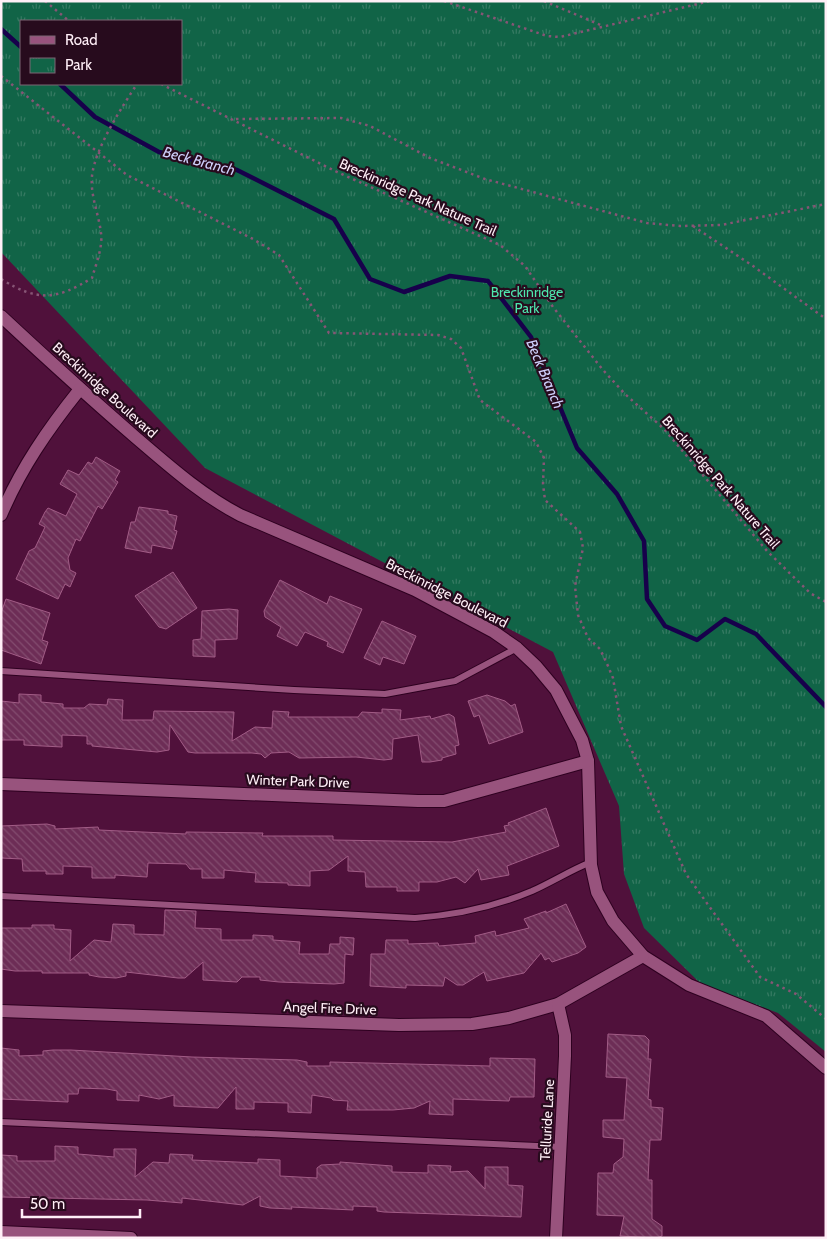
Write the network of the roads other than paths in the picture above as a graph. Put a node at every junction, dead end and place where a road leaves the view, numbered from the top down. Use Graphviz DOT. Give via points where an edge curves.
graph roads {
  1 [pos="1,316"];
  2 [pos="80,390"];
  3 [pos="1,515"];
  4 [pos="517,648"];
  5 [pos="1,671"];
  6 [pos="588,761"];
  7 [pos="1,784"];
  8 [pos="591,862"];
  9 [pos="1,896"];
  10 [pos="643,956"];
  11 [pos="558,1004"];
  12 [pos="1,1011"];
  13 [pos="826,1068"];
  14 [pos="1,1122"];
  15 [pos="561,1147"];
  16 [pos="1,1232"];
  17 [pos="131,1238"];
  18 [pos="556,1238"];
  1 -- 2 [label="street, Breckinridge Boulevard"];
  2 -- 3 [label="street" via="47,430"];
  2 -- 4 [label="street, Breckinridge Boulevard" via="217,503 415,590 494,632"];
  4 -- 5 [label="lane" via="455,681 385,694"];
  4 -- 6 [label="street, Breckinridge Boulevard" via="556,690 582,740"];
  6 -- 7 [label="street, Winter Park Drive" via="444,801"];
  6 -- 8 [label="street, Breckinridge Boulevard"];
  8 -- 9 [label="lane" via="533,890 489,906 415,918"];
  8 -- 10 [label="street, Breckinridge Boulevard" via="596,892 613,921"];
  10 -- 11 [label="street, Angel Fire Drive"];
  10 -- 13 [label="street, Breckinridge Boulevard" via="689,985 766,1016"];
  11 -- 12 [label="street, Angel Fire Drive" via="508,1018 436,1026"];
  11 -- 15 [label="street, Telluride Lane" via="566,1056"];
  14 -- 15 [label="lane"];
  15 -- 18 [label="street, Telluride Lane"];
  16 -- 17 [label="street"];
}
